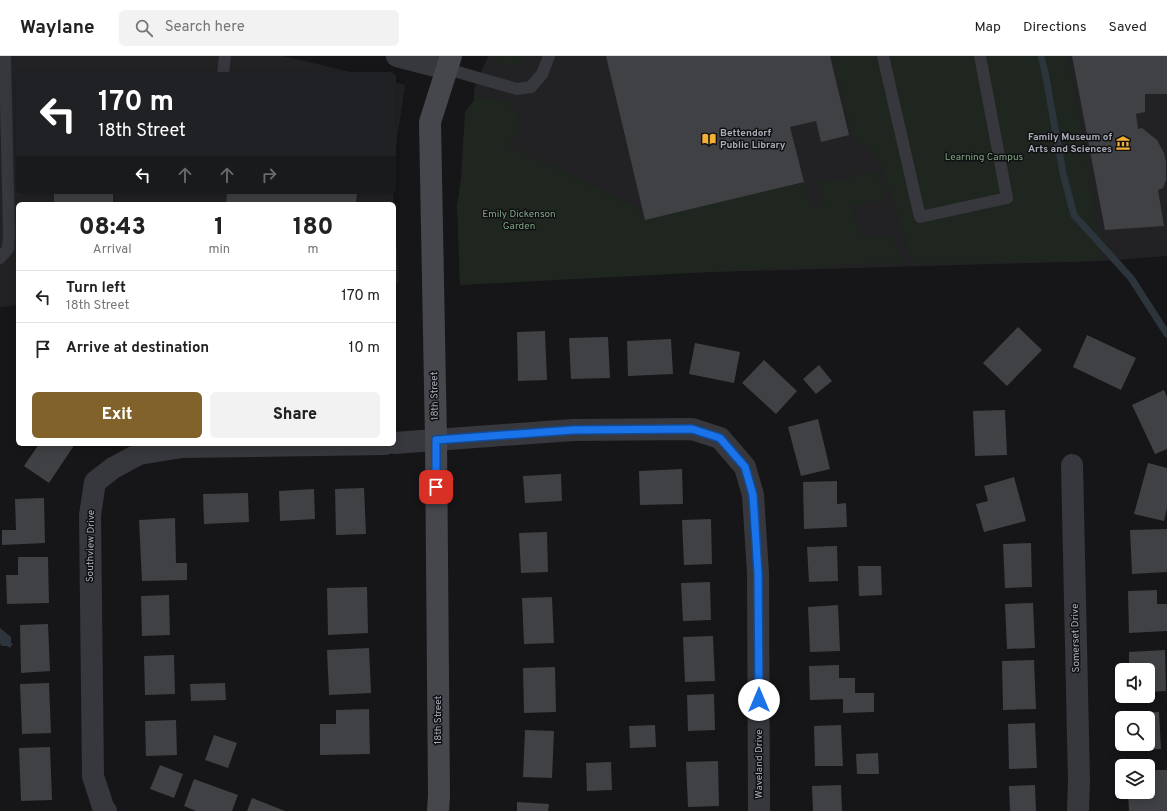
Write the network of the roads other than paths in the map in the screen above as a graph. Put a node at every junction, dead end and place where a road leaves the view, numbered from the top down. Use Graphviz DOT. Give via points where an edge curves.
graph roads {
  1 [pos="5,56"];
  2 [pos="225,56"];
  3 [pos="397,56"];
  4 [pos="549,56"];
  5 [pos="883,56"];
  6 [pos="980,56"];
  7 [pos="449,62"];
  8 [pos="223,72"];
  9 [pos="0,258"];
  10 [pos="436,440"];
  11 [pos="396,443"];
  12 [pos="250,446"];
  13 [pos="1072,465"];
  14 [pos="106,811"];
  15 [pos="438,811"];
  16 [pos="759,811"];
  17 [pos="1078,811"];
  1 -- 9 [label="lane" via="9,234 8,249"];
  2 -- 8 [label="lane"];
  3 -- 7 [label="street"];
  4 -- 7 [label="lane" via="542,74 531,87 517,89"];
  5 -- 6 [label="lane" via="920,217 1007,198"];
  7 -- 10 [label="street, 18th Street" via="430,122"];
  10 -- 11 [label="street"];
  10 -- 15 [label="street, 18th Street"];
  10 -- 16 [label="street, Waveland Drive" via="573,430 692,429 720,438 745,467 753,495 758,573"];
  12 -- 14 [label="street, Southview Drive" via="182,447 139,454 113,468 95,482 90,515 93,776"];
  13 -- 17 [label="street, Somerset Drive"];
}
